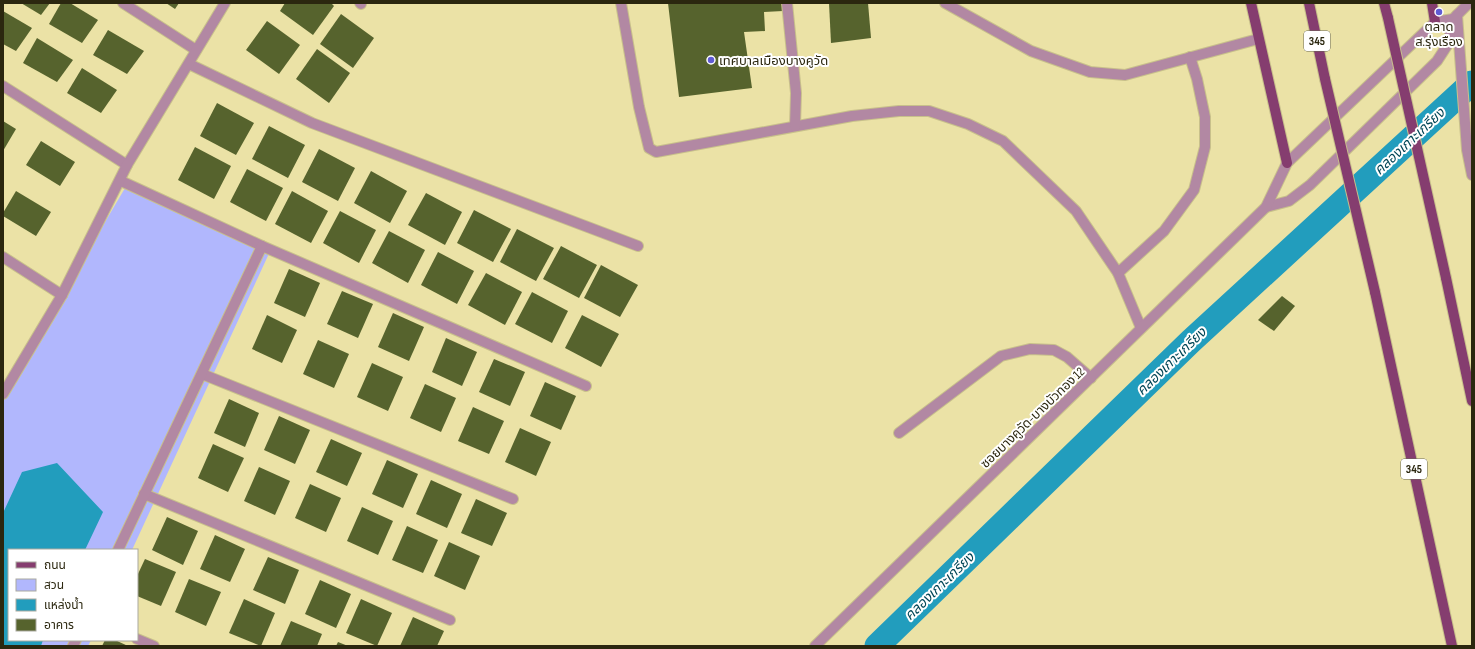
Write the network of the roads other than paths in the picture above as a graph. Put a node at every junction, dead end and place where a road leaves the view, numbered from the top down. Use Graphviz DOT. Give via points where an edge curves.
graph roads {
  1 [pos="123,3"];
  2 [pos="225,3"];
  3 [pos="621,3"];
  4 [pos="787,3"];
  5 [pos="945,3"];
  6 [pos="1251,3"];
  7 [pos="1309,3"];
  8 [pos="1384,3"];
  9 [pos="1432,3"];
  10 [pos="1469,3"];
  11 [pos="1455,17"];
  12 [pos="1435,22"];
  13 [pos="1258,39"];
  14 [pos="196,50"];
  15 [pos="1190,57"];
  16 [pos="189,64"];
  17 [pos="3,86"];
  18 [pos="795,126"];
  19 [pos="1286,163"];
  20 [pos="128,165"];
  21 [pos="1472,175"];
  22 [pos="121,181"];
  23 [pos="1266,206"];
  24 [pos="262,246"];
  25 [pos="638,246"];
  26 [pos="3,257"];
  27 [pos="1118,273"];
  28 [pos="62,295"];
  29 [pos="1141,328"];
  30 [pos="202,374"];
  31 [pos="1091,378"];
  32 [pos="586,386"];
  33 [pos="3,394"];
  34 [pos="1472,396"];
  35 [pos="899,433"];
  36 [pos="144,494"];
  37 [pos="513,499"];
  38 [pos="118,549"];
  39 [pos="450,620"];
  40 [pos="138,639"];
  41 [pos="154,646"];
  42 [pos="815,646"];
  43 [pos="1452,646"];
  1 -- 14 [label="street"];
  2 -- 14 [label="street"];
  3 -- 18 [label="street" via="639,107 649,148 656,152 665,152"];
  4 -- 18 [label="street" via="796,93"];
  5 -- 15 [label="street" via="1031,51 1090,72 1125,75"];
  6 -- 13 [label="main road"];
  7 -- 43 [label="main road, 345, bridge"];
  8 -- 34 [label="main road, bridge"];
  9 -- 12 [label="main road"];
  10 -- 11 [label="street"];
  11 -- 12 [label="street"];
  11 -- 21 [label="street" via="1467,150"];
  11 -- 23 [label="street" via="1448,44 1437,61 1310,185 1289,201"];
  12 -- 19 [label="street"];
  13 -- 15 [label="street"];
  13 -- 19 [label="main road"];
  14 -- 16 [label="street"];
  15 -- 27 [label="street" via="1205,117 1205,147 1194,190 1164,231"];
  16 -- 20 [label="street"];
  16 -- 25 [label="street" via="312,122"];
  17 -- 20 [label="street"];
  18 -- 27 [label="street" via="899,111 929,111 968,124 1003,141 1076,211"];
  19 -- 23 [label="street"];
  20 -- 22 [label="street"];
  22 -- 24 [label="street"];
  22 -- 28 [label="street"];
  23 -- 29 [label="street, ซอยบางคูวัด-บางบัวทอง 12"];
  24 -- 30 [label="street"];
  24 -- 32 [label="street"];
  26 -- 28 [label="street"];
  27 -- 29 [label="street"];
  28 -- 33 [label="street"];
  29 -- 31 [label="street, ซอยบางคูวัด-บางบัวทอง 12"];
  30 -- 36 [label="street"];
  30 -- 37 [label="street"];
  31 -- 35 [label="street" via="1067,356 1054,350 1030,349 1001,356"];
  31 -- 42 [label="street, ซอยบางคูวัด-บางบัวทอง 12"];
  36 -- 38 [label="street"];
  36 -- 39 [label="street"];
  40 -- 41 [label="street"];
}
